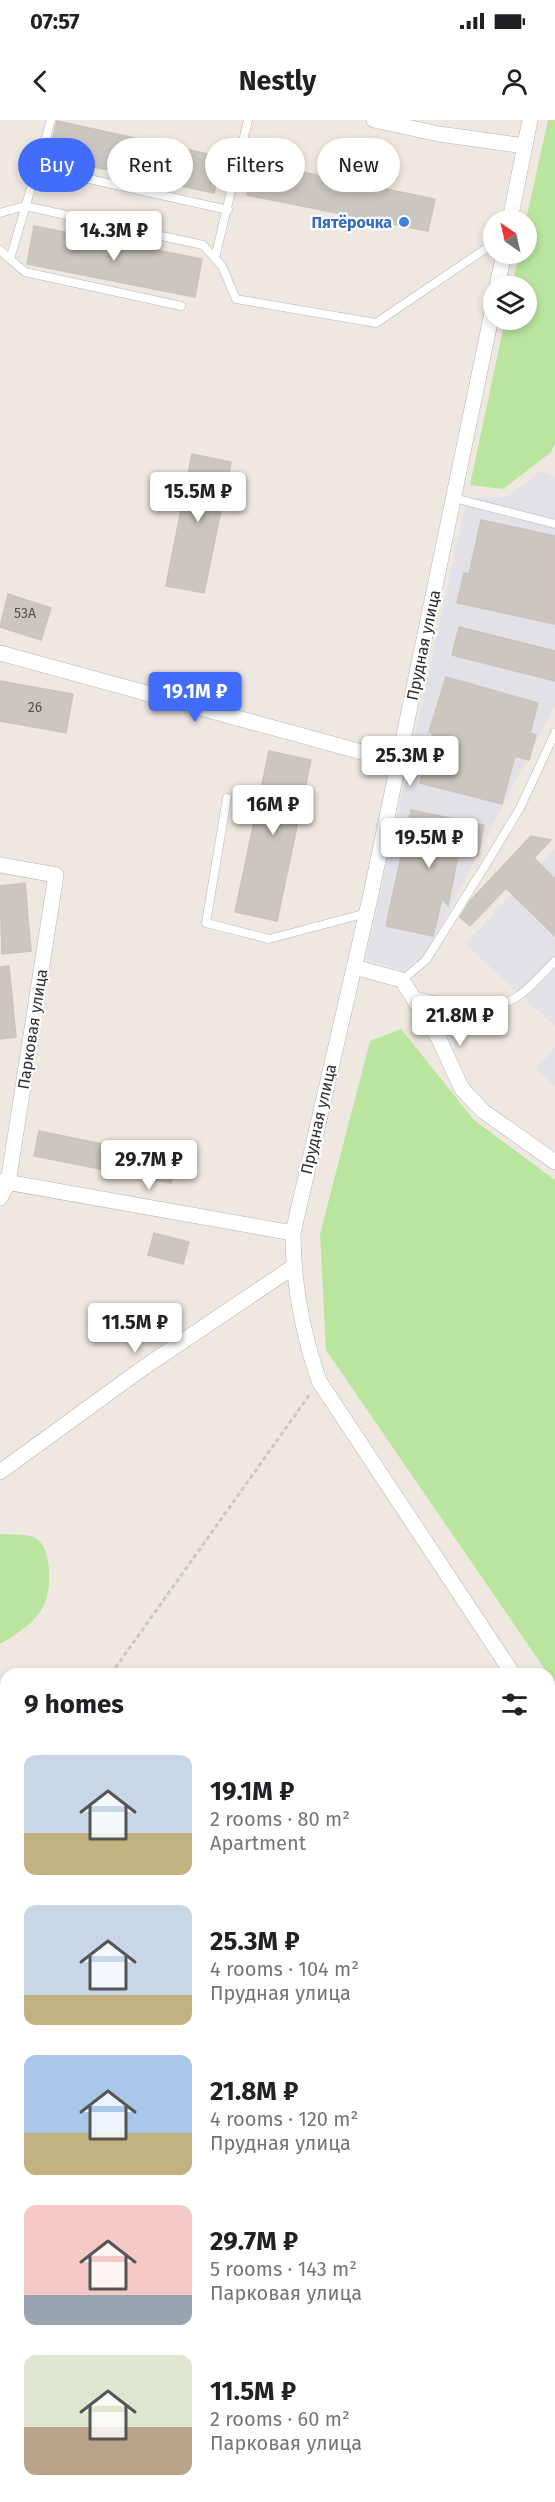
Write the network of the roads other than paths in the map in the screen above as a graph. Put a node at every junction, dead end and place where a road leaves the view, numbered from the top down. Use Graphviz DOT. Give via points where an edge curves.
graph roads {
  1 [pos="51,120"];
  2 [pos="248,120"];
  3 [pos="374,120"];
  4 [pos="530,120"];
  5 [pos="45,138"];
  6 [pos="525,146"];
  7 [pos="95,180"];
  8 [pos="29,192"];
  9 [pos="25,207"];
  10 [pos="228,210"];
  11 [pos="512,210"];
  12 [pos="0,213"];
  13 [pos="0,250"];
  14 [pos="483,250"];
  15 [pos="215,258"];
  16 [pos="10,259"];
  17 [pos="181,306"];
  18 [pos="488,330"];
  19 [pos="454,498"];
  20 [pos="555,524"];
  21 [pos="0,653"];
  22 [pos="555,733"];
  23 [pos="398,762"];
  24 [pos="226,798"];
  25 [pos="0,865"];
  26 [pos="367,913"];
  27 [pos="555,961"];
  28 [pos="354,967"];
  29 [pos="402,980"];
  30 [pos="411,995"];
  31 [pos="555,1162"];
  32 [pos="4,1182"];
  33 [pos="0,1198"];
  34 [pos="293,1233"];
  35 [pos="292,1267"];
  36 [pos="0,1472"];
  37 [pos="509,1668"];
  1 -- 5 [label="lane"];
  2 -- 10 [label="lane"];
  3 -- 6 [label="street"];
  4 -- 6 [label="street"];
  6 -- 11 [label="street"];
  7 -- 10 [label="lane"];
  8 -- 9 [label="lane"];
  9 -- 12 [label="lane"];
  9 -- 15 [label="lane" via="204,245"];
  9 -- 16 [label="lane"];
  10 -- 15 [label="lane"];
  13 -- 16 [label="lane"];
  14 -- 15 [label="lane" via="376,323 236,299"];
  16 -- 17 [label="lane" via="25,272"];
  18 -- 19 [label="street, Прудная улица"];
  19 -- 20 [label="lane"];
  19 -- 23 [label="street, Прудная улица"];
  21 -- 23 [label="street"];
  22 -- 29 [label="lane" via="520,808 485,866 426,960"];
  23 -- 26 [label="street, Прудная улица"];
  24 -- 26 [label="lane" via="206,923 269,939"];
  25 -- 32 [label="street, Парковая улица" via="56,875"];
  26 -- 28 [label="street, Прудная улица"];
  27 -- 30 [label="lane" via="521,995 502,1005 480,1010"];
  28 -- 29 [label="street"];
  28 -- 34 [label="street, Прудная улица"];
  29 -- 30 [label="street"];
  30 -- 31 [label="street" via="462,1089 483,1111"];
  32 -- 33 [label="street, Парковая улица"];
  32 -- 34 [label="street"];
  34 -- 35 [label="street, Прудная улица"];
  35 -- 36 [label="street"];
  35 -- 37 [label="street, Прудная улица" via="305,1341 319,1381"];
}
